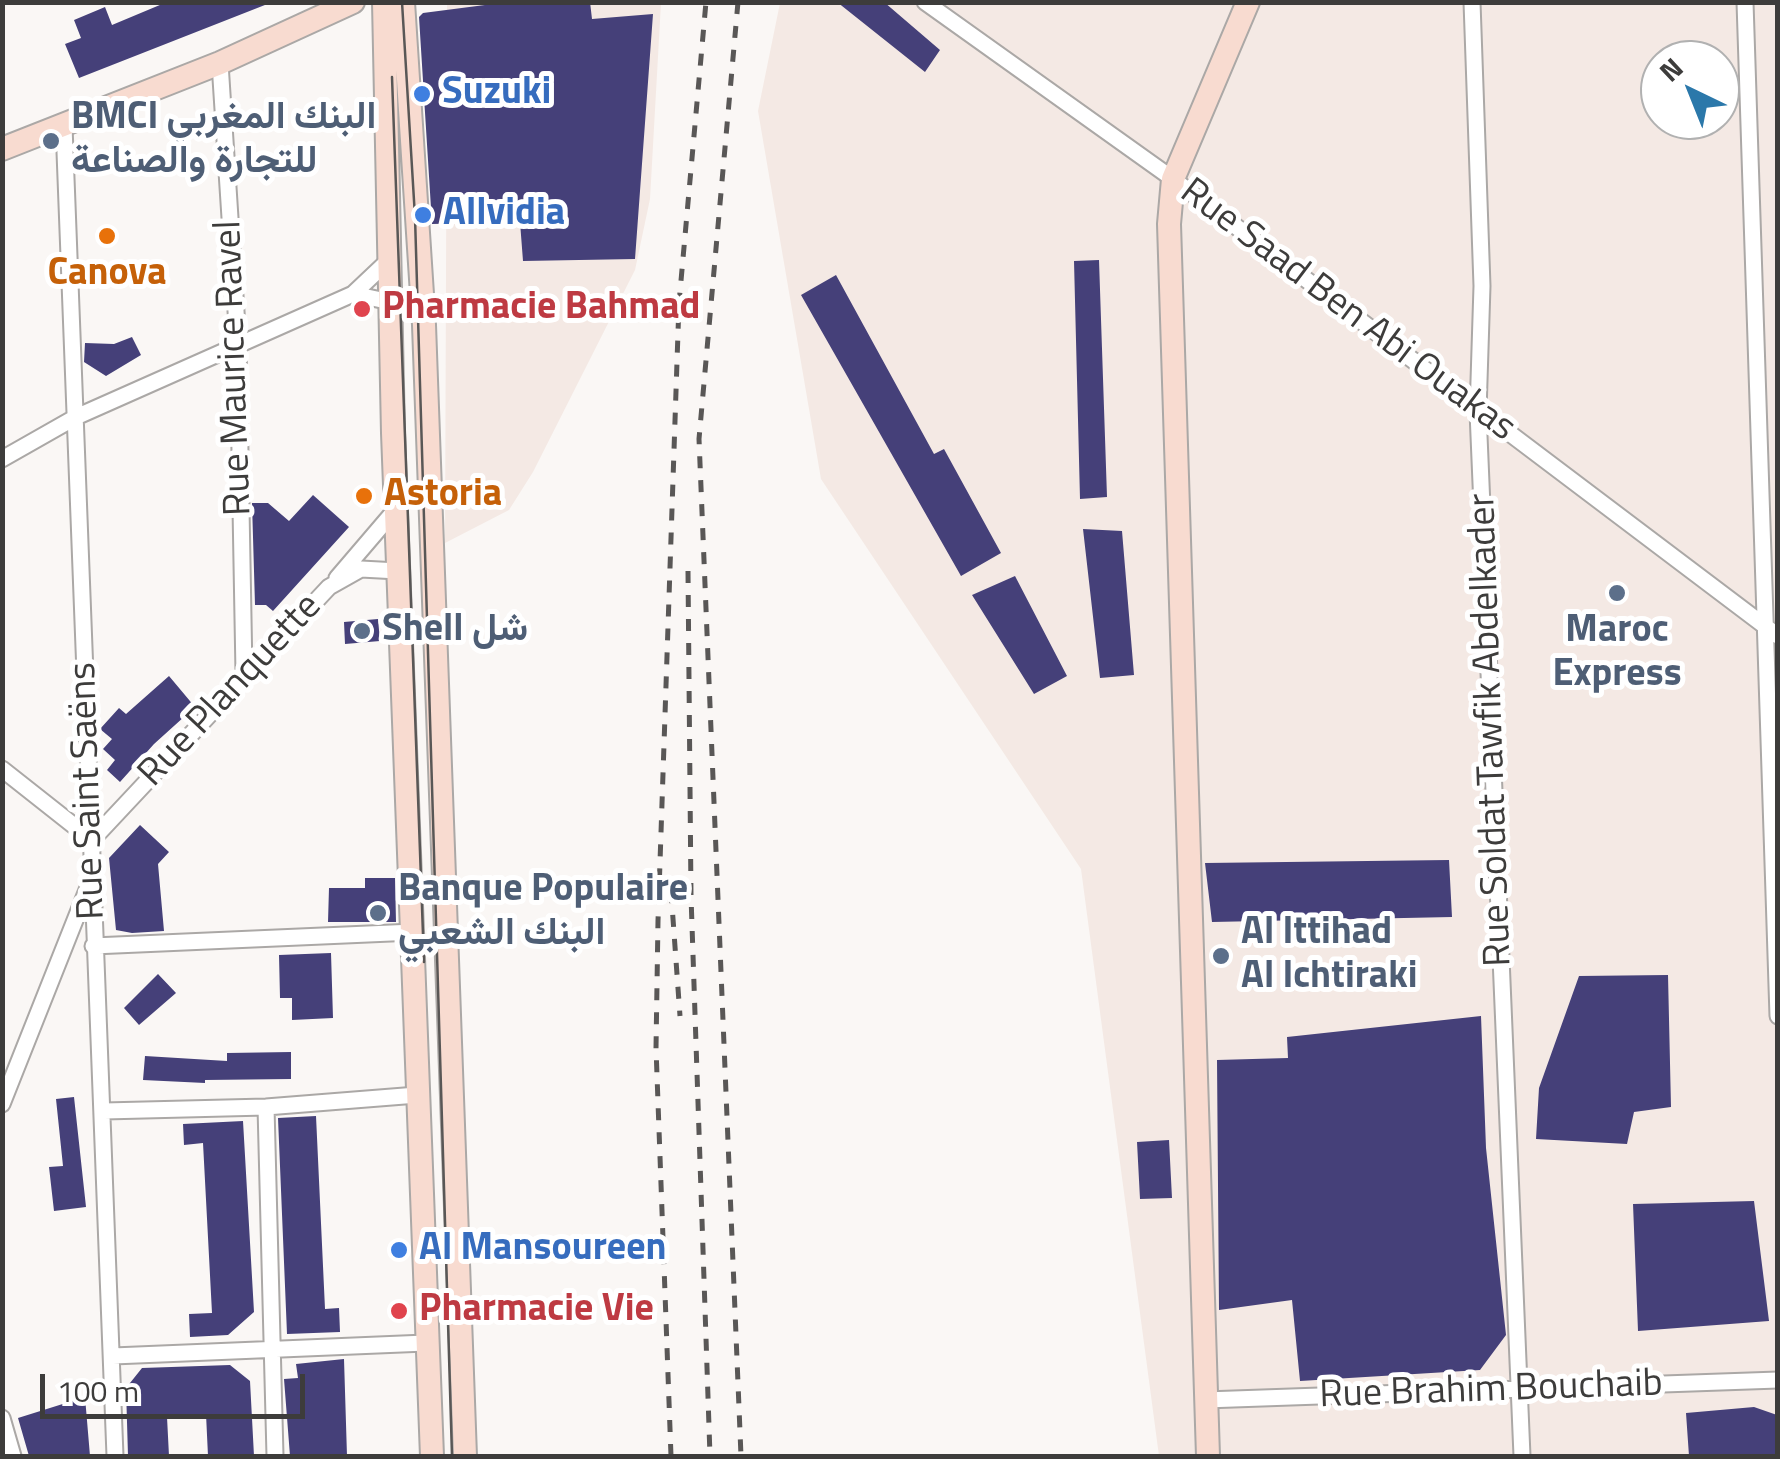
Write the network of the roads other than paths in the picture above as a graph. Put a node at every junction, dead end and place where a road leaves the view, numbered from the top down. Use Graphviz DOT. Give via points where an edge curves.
graph roads {
  1 [pos="353,2"];
  2 [pos="384,2"];
  3 [pos="403,2"];
  4 [pos="925,2"];
  5 [pos="1248,2"];
  6 [pos="1472,2"];
  7 [pos="1745,2"];
  8 [pos="220,63"];
  9 [pos="64,126"];
  10 [pos="2,150"];
  11 [pos="1173,179"];
  12 [pos="389,260"];
  13 [pos="353,294"];
  14 [pos="391,302"];
  15 [pos="238,342"];
  16 [pos="1478,412"];
  17 [pos="76,416"];
  18 [pos="2,459"];
  19 [pos="396,509"];
  20 [pos="398,572"];
  21 [pos="329,587"];
  22 [pos="1771,631"];
  23 [pos="244,673"];
  24 [pos="2,770"];
  25 [pos="92,840"];
  26 [pos="93,876"];
  27 [pos="414,932"];
  28 [pos="93,946"];
  29 [pos="1778,1016"];
  30 [pos="417,1095"];
  31 [pos="2,1104"];
  32 [pos="266,1107"];
  33 [pos="104,1111"];
  34 [pos="426,1343"];
  35 [pos="270,1350"];
  36 [pos="113,1356"];
  37 [pos="1778,1380"];
  38 [pos="1520,1392"];
  39 [pos="1205,1400"];
  40 [pos="2,1418"];
  41 [pos="13,1456"];
  42 [pos="114,1456"];
  43 [pos="275,1456"];
  44 [pos="432,1456"];
  45 [pos="465,1456"];
  46 [pos="1208,1456"];
  47 [pos="1522,1456"];
  1 -- 8 [label="main road"];
  2 -- 12 [label="main road"];
  3 -- 45 [label="main road" via="424,325"];
  4 -- 11 [label="street, Rue Saad Ben Abi Ouakas"];
  5 -- 11 [label="main road"];
  6 -- 16 [label="street, Rue Soldat Tawfik Abdelkader" via="1482,286"];
  7 -- 22 [label="street"];
  8 -- 9 [label="main road"];
  8 -- 15 [label="street, Rue Maurice Ravel"];
  9 -- 10 [label="main road"];
  9 -- 17 [label="street, Rue Saint Saëns"];
  11 -- 16 [label="street, Rue Saad Ben Abi Ouakas"];
  11 -- 39 [label="main road" via="1175,466"];
  12 -- 13 [label="street"];
  12 -- 14 [label="main road"];
  13 -- 14 [label="street"];
  13 -- 15 [label="street"];
  14 -- 19 [label="main road"];
  15 -- 17 [label="street"];
  15 -- 23 [label="street, Rue Maurice Ravel"];
  16 -- 22 [label="street, Rue Saad Ben Abi Ouakas"];
  16 -- 38 [label="street, Rue Soldat Tawfik Abdelkader"];
  17 -- 18 [label="street"];
  17 -- 25 [label="street, Rue Saint Saëns"];
  19 -- 20 [label="main road"];
  19 -- 21 [label="street, Rue Planquette"];
  20 -- 21 [label="street, Rue Planquette" via="361,569"];
  20 -- 27 [label="main road"];
  21 -- 23 [label="street, Rue Planquette"];
  22 -- 29 [label="street"];
  23 -- 25 [label="street, Rue Planquette"];
  24 -- 25 [label="street"];
  25 -- 26 [label="street, Rue Saint Saëns"];
  26 -- 28 [label="street, Rue Saint Saëns"];
  26 -- 31 [label="street"];
  27 -- 28 [label="street"];
  27 -- 30 [label="main road"];
  28 -- 33 [label="street, Rue Saint Saëns"];
  30 -- 32 [label="street"];
  30 -- 34 [label="main road"];
  32 -- 33 [label="street"];
  32 -- 35 [label="street"];
  33 -- 36 [label="street, Rue Saint Saëns"];
  34 -- 35 [label="street"];
  34 -- 44 [label="main road"];
  35 -- 36 [label="street"];
  35 -- 43 [label="street"];
  36 -- 42 [label="street, Rue Saint Saëns"];
  37 -- 38 [label="street, Rue Brahim Bouchaib"];
  38 -- 39 [label="street, Rue Brahim Bouchaib"];
  38 -- 47 [label="street, Rue Soldat Tawfik Abdelkader"];
  39 -- 46 [label="main road"];
  40 -- 41 [label="street"];
}
